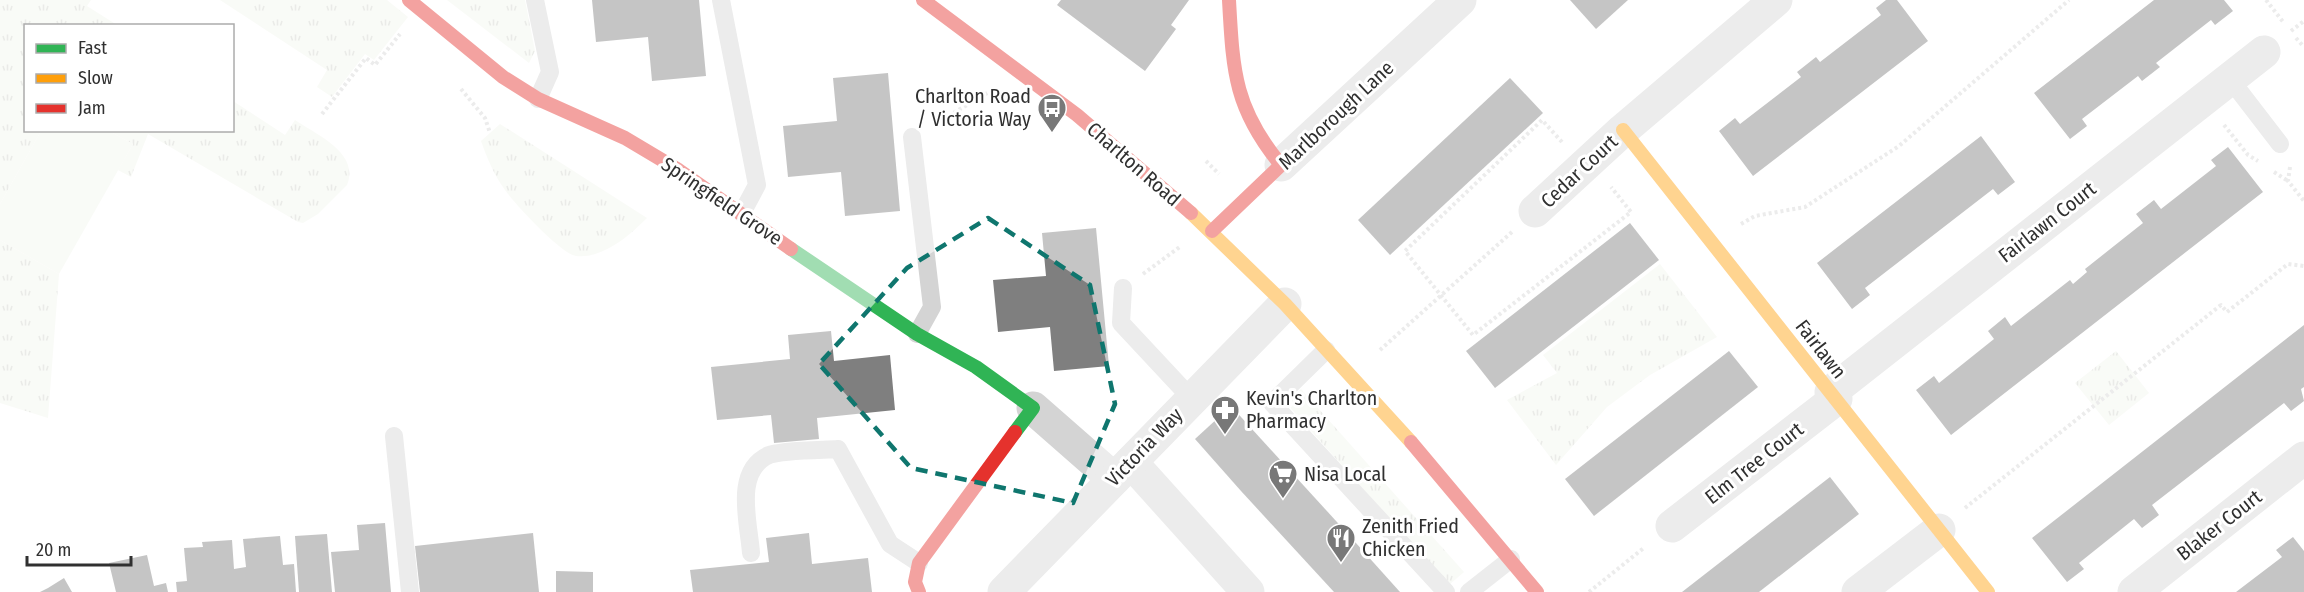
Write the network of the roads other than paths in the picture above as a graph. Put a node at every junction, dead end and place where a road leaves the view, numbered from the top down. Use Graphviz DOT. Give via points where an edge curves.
graph roads {
  1 [pos="409,0"];
  2 [pos="535,0"];
  3 [pos="721,0"];
  4 [pos="923,0"];
  5 [pos="1229,0"];
  6 [pos="1460,0"];
  7 [pos="1776,0"];
  8 [pos="2264,52"];
  9 [pos="2230,79"];
  10 [pos="538,99"];
  11 [pos="1623,130"];
  12 [pos="912,137"];
  13 [pos="2280,144"];
  14 [pos="1281,165"];
  15 [pos="1535,211"];
  16 [pos="742,213"];
  17 [pos="1212,231"];
  18 [pos="1123,288"];
  19 [pos="1285,304"];
  20 [pos="917,334"];
  21 [pos="1326,350"];
  22 [pos="1833,396"];
  23 [pos="1191,398"];
  24 [pos="1033,408"];
  25 [pos="394,436"];
  26 [pos="2304,458"];
  27 [pos="1122,470"];
  28 [pos="1672,526"];
  29 [pos="1939,530"];
  30 [pos="752,553"];
  31 [pos="1512,559"];
  32 [pos="919,562"];
  33 [pos="410,592"];
  34 [pos="919,592"];
  35 [pos="1004,592"];
  36 [pos="1248,592"];
  37 [pos="1446,592"];
  38 [pos="1469,592"];
  39 [pos="1537,592"];
  40 [pos="1858,592"];
  41 [pos="1988,592"];
  42 [pos="2133,592"];
  1 -- 10 [label="street, Springfield Grove" via="503,77"];
  2 -- 10 [label="lane" via="550,72"];
  3 -- 16 [label="lane" via="757,185"];
  4 -- 17 [label="street, Charlton Road" via="1077,115"];
  5 -- 14 [label="street" via="1237,97 1260,141"];
  6 -- 14 [label="street, Marlborough Lane"];
  7 -- 11 [label="street, Cedar Court"];
  8 -- 9 [label="street, Fairlawn Court"];
  9 -- 13 [label="lane"];
  9 -- 22 [label="street, Fairlawn Court"];
  10 -- 16 [label="street, Springfield Grove" via="625,138"];
  11 -- 15 [label="street, Cedar Court"];
  11 -- 22 [label="street, Fairlawn"];
  12 -- 20 [label="lane" via="932,307"];
  14 -- 17 [label="street, Marlborough Lane"];
  16 -- 20 [label="street, Springfield Grove"];
  17 -- 19 [label="street, Charlton Road"];
  18 -- 23 [label="lane" via="1121,323"];
  19 -- 21 [label="street, Charlton Road"];
  19 -- 23 [label="street, Victoria Way"];
  20 -- 24 [label="street, Springfield Grove" via="976,367"];
  21 -- 31 [label="street, Charlton Road"];
  21 -- 37 [label="lane" via="1272,403"];
  22 -- 28 [label="street, Elm Tree Court"];
  22 -- 29 [label="street, Fairlawn"];
  23 -- 27 [label="street, Victoria Way"];
  24 -- 27 [label="street, Springfield Grove"];
  24 -- 32 [label="street"];
  25 -- 33 [label="lane"];
  26 -- 42 [label="street, Blaker Court"];
  27 -- 35 [label="street, Victoria Way"];
  27 -- 36 [label="street, Springfield Grove"];
  29 -- 40 [label="street"];
  29 -- 41 [label="street, Fairlawn"];
  30 -- 32 [label="lane" via="745,488 753,470 769,455 838,449 890,544"];
  31 -- 38 [label="lane"];
  31 -- 39 [label="street, Charlton Road"];
  32 -- 34 [label="street" via="915,582"];
}
